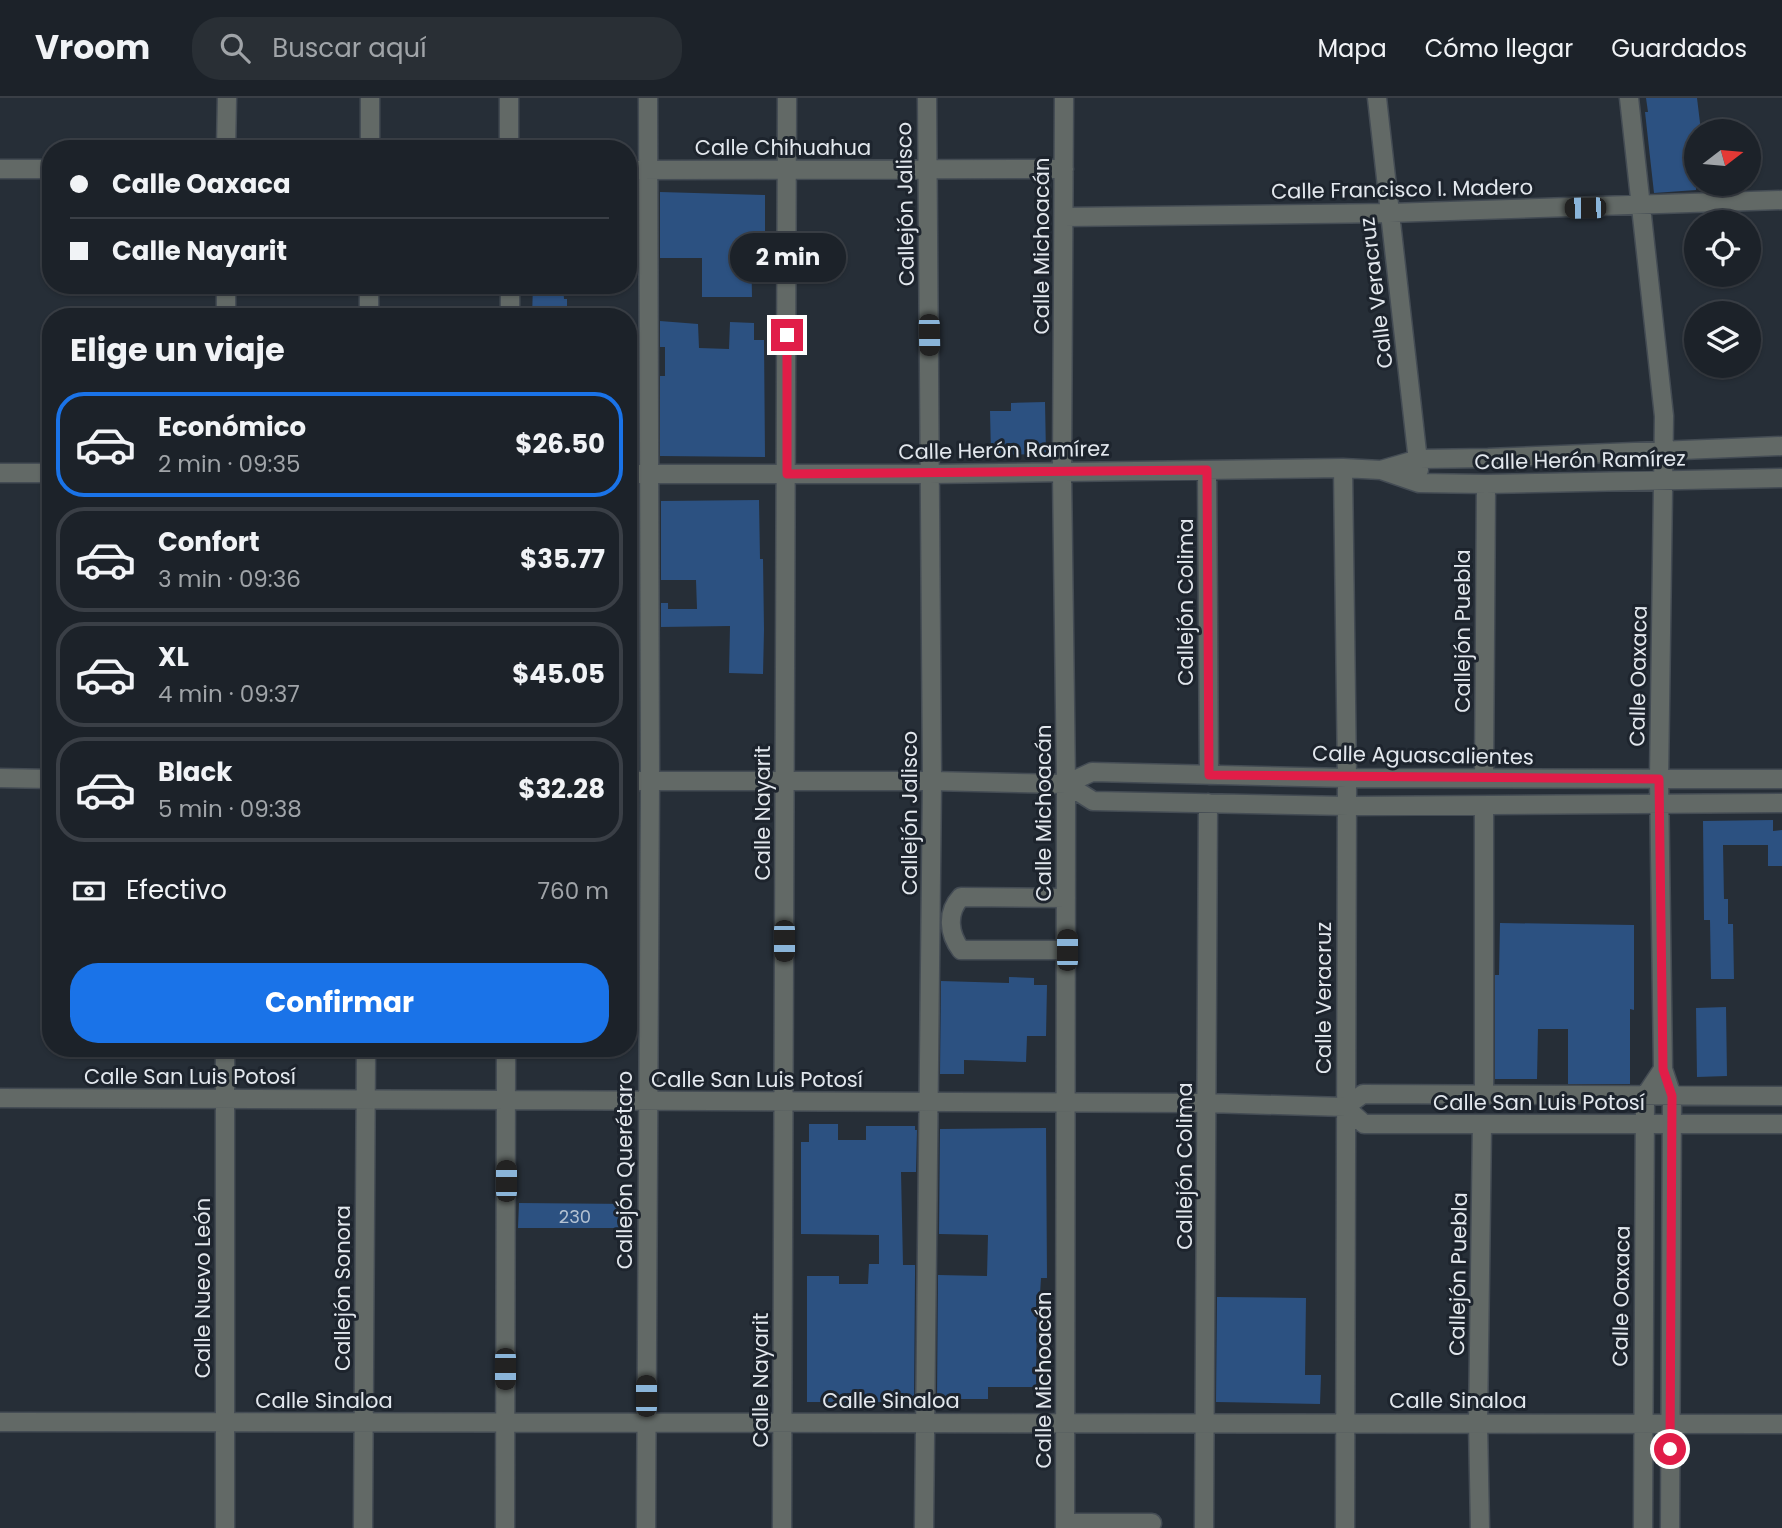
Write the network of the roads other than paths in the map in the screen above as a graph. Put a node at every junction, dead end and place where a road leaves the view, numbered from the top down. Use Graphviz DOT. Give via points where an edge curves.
graph roads {
  1 [pos="226,98"];
  2 [pos="370,98"];
  3 [pos="509,98"];
  4 [pos="648,98"];
  5 [pos="787,98"];
  6 [pos="927,98"];
  7 [pos="1064,98"];
  8 [pos="1377,98"];
  9 [pos="1629,98"];
  10 [pos="226,140"];
  11 [pos="370,140"];
  12 [pos="509,140"];
  13 [pos="0,169"];
  14 [pos="42,169"];
  15 [pos="787,169"];
  16 [pos="927,169"];
  17 [pos="1064,169"];
  18 [pos="637,170"];
  19 [pos="648,170"];
  20 [pos="1782,200"];
  21 [pos="1641,207"];
  22 [pos="1390,214"];
  23 [pos="1064,217"];
  24 [pos="1782,446"];
  25 [pos="1663,451"];
  26 [pos="1419,459"];
  27 [pos="1343,468"];
  28 [pos="1207,470"];
  29 [pos="1381,470"];
  30 [pos="0,473"];
  31 [pos="42,473"];
  32 [pos="1062,473"];
  33 [pos="637,474"];
  34 [pos="649,474"];
  35 [pos="787,474"];
  36 [pos="931,474"];
  37 [pos="1782,478"];
  38 [pos="1662,482"];
  39 [pos="1419,483"];
  40 [pos="1486,484"];
  41 [pos="1209,775"];
  42 [pos="0,778"];
  43 [pos="1347,778"];
  44 [pos="1484,778"];
  45 [pos="42,779"];
  46 [pos="1659,779"];
  47 [pos="1782,779"];
  48 [pos="637,781"];
  49 [pos="650,781"];
  50 [pos="785,781"];
  51 [pos="932,781"];
  52 [pos="1066,784"];
  53 [pos="1208,803"];
  54 [pos="1782,803"];
  55 [pos="1347,806"];
  56 [pos="1484,806"];
  57 [pos="1659,806"];
  58 [pos="1066,898"];
  59 [pos="1067,950"];
  60 [pos="225,1057"];
  61 [pos="366,1057"];
  62 [pos="506,1057"];
  63 [pos="1663,1069"];
  64 [pos="1484,1095"];
  65 [pos="1645,1096"];
  66 [pos="1672,1096"];
  67 [pos="1782,1096"];
  68 [pos="0,1098"];
  69 [pos="225,1099"];
  70 [pos="366,1100"];
  71 [pos="506,1100"];
  72 [pos="647,1101"];
  73 [pos="783,1101"];
  74 [pos="928,1102"];
  75 [pos="1067,1103"];
  76 [pos="1207,1103"];
  77 [pos="1345,1107"];
  78 [pos="1782,1124"];
  79 [pos="1482,1125"];
  80 [pos="1646,1125"];
  81 [pos="1671,1125"];
  82 [pos="0,1422"];
  83 [pos="225,1422"];
  84 [pos="364,1423"];
  85 [pos="505,1423"];
  86 [pos="646,1423"];
  87 [pos="783,1423"];
  88 [pos="925,1423"];
  89 [pos="1066,1423"];
  90 [pos="1205,1423"];
  91 [pos="1345,1423"];
  92 [pos="1478,1423"];
  93 [pos="1643,1423"];
  94 [pos="1670,1423"];
  95 [pos="1782,1424"];
  96 [pos="1152,1523"];
  97 [pos="1065,1525"];
  98 [pos="225,1528"];
  99 [pos="363,1528"];
  100 [pos="505,1528"];
  101 [pos="646,1528"];
  102 [pos="782,1528"];
  103 [pos="925,1528"];
  104 [pos="1204,1528"];
  105 [pos="1345,1528"];
  106 [pos="1480,1528"];
  107 [pos="1643,1528"];
  108 [pos="1670,1528"];
  1 -- 10 [label="street"];
  2 -- 11 [label="street"];
  3 -- 12 [label="street"];
  4 -- 19 [label="street, Callejón Querétaro"];
  5 -- 15 [label="street, Calle Nayarit"];
  6 -- 16 [label="street, Callejón Jalisco"];
  7 -- 17 [label="street, Calle Michoacán"];
  8 -- 22 [label="street, Calle Veracruz"];
  9 -- 21 [label="street, Calle Oaxaca"];
  13 -- 14 [label="street"];
  15 -- 16 [label="street, Calle Chihuahua"];
  15 -- 19 [label="street, Calle Chihuahua"];
  15 -- 35 [label="street, Calle Nayarit"];
  16 -- 17 [label="street, Calle Chihuahua"];
  16 -- 36 [label="street, Callejón Jalisco"];
  17 -- 23 [label="street, Calle Michoacán"];
  18 -- 19 [label="street, Calle Chihuahua"];
  19 -- 34 [label="street, Callejón Querétaro"];
  20 -- 21 [label="street, Calle Francisco I. Madero"];
  21 -- 22 [label="street, Calle Francisco I. Madero"];
  21 -- 25 [label="street, Calle Oaxaca" via="1664,416"];
  22 -- 23 [label="street, Calle Francisco I. Madero"];
  22 -- 26 [label="street, Calle Veracruz"];
  23 -- 32 [label="street, Calle Michoacán"];
  24 -- 25 [label="street, Calle Herón Ramírez"];
  25 -- 26 [label="street, Calle Herón Ramírez"];
  25 -- 38 [label="street, Calle Oaxaca"];
  26 -- 29 [label="street, Calle Herón Ramírez"];
  26 -- 39 [label="street, Calle Veracruz"];
  27 -- 28 [label="street, Calle Herón Ramírez"];
  27 -- 29 [label="street, Calle Herón Ramírez"];
  27 -- 43 [label="street, Calle Veracruz"];
  28 -- 32 [label="street, Calle Herón Ramírez"];
  28 -- 41 [label="street, Callejón Colima"];
  29 -- 39 [label="street, Calle Herón Ramírez"];
  30 -- 31 [label="street"];
  32 -- 36 [label="street, Calle Herón Ramírez"];
  32 -- 52 [label="street, Calle Michoacán"];
  33 -- 34 [label="street, Calle Herón Ramírez"];
  34 -- 35 [label="street, Calle Herón Ramírez"];
  34 -- 49 [label="street, Callejón Querétaro"];
  35 -- 36 [label="street, Calle Herón Ramírez"];
  35 -- 50 [label="street, Calle Nayarit"];
  36 -- 51 [label="street, Callejón Jalisco"];
  37 -- 38 [label="street, Calle Herón Ramírez"];
  38 -- 40 [label="street, Calle Herón Ramírez"];
  38 -- 46 [label="street, Calle Oaxaca"];
  39 -- 40 [label="street, Calle Herón Ramírez"];
  40 -- 44 [label="street, Callejón Puebla"];
  41 -- 43 [label="street, Calle Aguascalientes"];
  41 -- 52 [label="street, Calle Aguascalientes" via="1092,772"];
  42 -- 45 [label="street"];
  43 -- 44 [label="street, Calle Aguascalientes"];
  43 -- 55 [label="street, Calle Veracruz"];
  44 -- 46 [label="street, Calle Aguascalientes"];
  46 -- 47 [label="street, Calle Aguascalientes"];
  46 -- 57 [label="street, Calle Oaxaca"];
  48 -- 49 [label="street, Calle Aguascalientes"];
  49 -- 50 [label="street, Calle Aguascalientes"];
  49 -- 72 [label="street, Callejón Querétaro"];
  50 -- 51 [label="street, Calle Aguascalientes"];
  50 -- 73 [label="street, Calle Nayarit"];
  51 -- 52 [label="street, Calle Aguascalientes"];
  51 -- 74 [label="street, Callejón Jalisco"];
  52 -- 53 [label="street, Calle Aguascalientes" via="1093,801"];
  52 -- 58 [label="street, Calle Michoacán"];
  53 -- 55 [label="street, Calle Aguascalientes"];
  53 -- 76 [label="street, Callejón Colima"];
  54 -- 57 [label="street, Calle Aguascalientes"];
  55 -- 56 [label="street, Calle Aguascalientes"];
  55 -- 77 [label="street, Calle Veracruz"];
  56 -- 57 [label="street, Calle Aguascalientes"];
  56 -- 64 [label="street"];
  57 -- 63 [label="street, Calle Oaxaca"];
  58 -- 59 [label="street, Calle Michoacán"];
  58 -- 59 [label="street" via="961,898 953,905 950,924 961,950"];
  59 -- 75 [label="street, Calle Michoacán"];
  60 -- 69 [label="street, Calle Nuevo León"];
  61 -- 70 [label="street, Callejón Sonora"];
  62 -- 71 [label="street"];
  63 -- 65 [label="street"];
  63 -- 66 [label="street, Calle Oaxaca"];
  64 -- 65 [label="street, Calle San Luis Potosí"];
  64 -- 77 [label="street, Calle San Luis Potosí" via="1363,1094"];
  65 -- 66 [label="street, Calle San Luis Potosí"];
  65 -- 80 [label="street, Calle Oaxaca"];
  66 -- 67 [label="street, Calle San Luis Potosí"];
  66 -- 81 [label="street, Calle Oaxaca"];
  68 -- 69 [label="street, Calle San Luis Potosí"];
  69 -- 70 [label="street, Calle San Luis Potosí"];
  69 -- 83 [label="street, Calle Nuevo León"];
  70 -- 71 [label="street, Calle San Luis Potosí"];
  70 -- 84 [label="street, Callejón Sonora"];
  71 -- 72 [label="street, Calle San Luis Potosí"];
  71 -- 85 [label="street"];
  72 -- 73 [label="street, Calle San Luis Potosí"];
  72 -- 86 [label="street, Callejón Querétaro"];
  73 -- 74 [label="street, Calle San Luis Potosí"];
  73 -- 87 [label="street, Calle Nayarit"];
  74 -- 75 [label="street, Calle San Luis Potosí"];
  74 -- 88 [label="street, Callejón Jalisco"];
  75 -- 76 [label="street, Calle San Luis Potosí"];
  75 -- 89 [label="street, Calle Michoacán"];
  76 -- 77 [label="street, Calle San Luis Potosí"];
  76 -- 90 [label="street, Callejón Colima"];
  77 -- 79 [label="street, Calle San Luis Potosí" via="1364,1124"];
  77 -- 91 [label="street, Calle Veracruz"];
  78 -- 81 [label="street, Calle San Luis Potosí"];
  79 -- 80 [label="street, Calle San Luis Potosí"];
  79 -- 92 [label="street, Callejón Puebla"];
  80 -- 81 [label="street, Calle San Luis Potosí"];
  80 -- 93 [label="street, Calle Oaxaca"];
  81 -- 94 [label="street, Calle Oaxaca"];
  82 -- 83 [label="street, Calle Sinaloa"];
  83 -- 84 [label="street, Calle Sinaloa"];
  83 -- 98 [label="street, Calle Nuevo León"];
  84 -- 85 [label="street, Calle Sinaloa"];
  84 -- 99 [label="street, Callejón Sonora"];
  85 -- 86 [label="street, Calle Sinaloa"];
  85 -- 100 [label="street"];
  86 -- 87 [label="street, Calle Sinaloa"];
  86 -- 101 [label="street, Callejón Querétaro"];
  87 -- 88 [label="street, Calle Sinaloa"];
  87 -- 102 [label="street, Calle Nayarit"];
  88 -- 89 [label="street, Calle Sinaloa"];
  88 -- 103 [label="street, Callejón Jalisco"];
  89 -- 90 [label="street, Calle Sinaloa"];
  89 -- 97 [label="street, Calle Michoacán"];
  90 -- 91 [label="street, Calle Sinaloa"];
  90 -- 104 [label="street, Callejón Colima"];
  91 -- 92 [label="street, Calle Sinaloa"];
  91 -- 105 [label="street, Calle Veracruz"];
  92 -- 93 [label="street, Calle Sinaloa"];
  92 -- 106 [label="street, Callejón Puebla"];
  93 -- 94 [label="street, Calle Sinaloa"];
  93 -- 107 [label="street, Calle Oaxaca"];
  94 -- 95 [label="street, Calle Sinaloa"];
  94 -- 108 [label="street, Calle Oaxaca"];
  96 -- 97 [label="street"];
}
